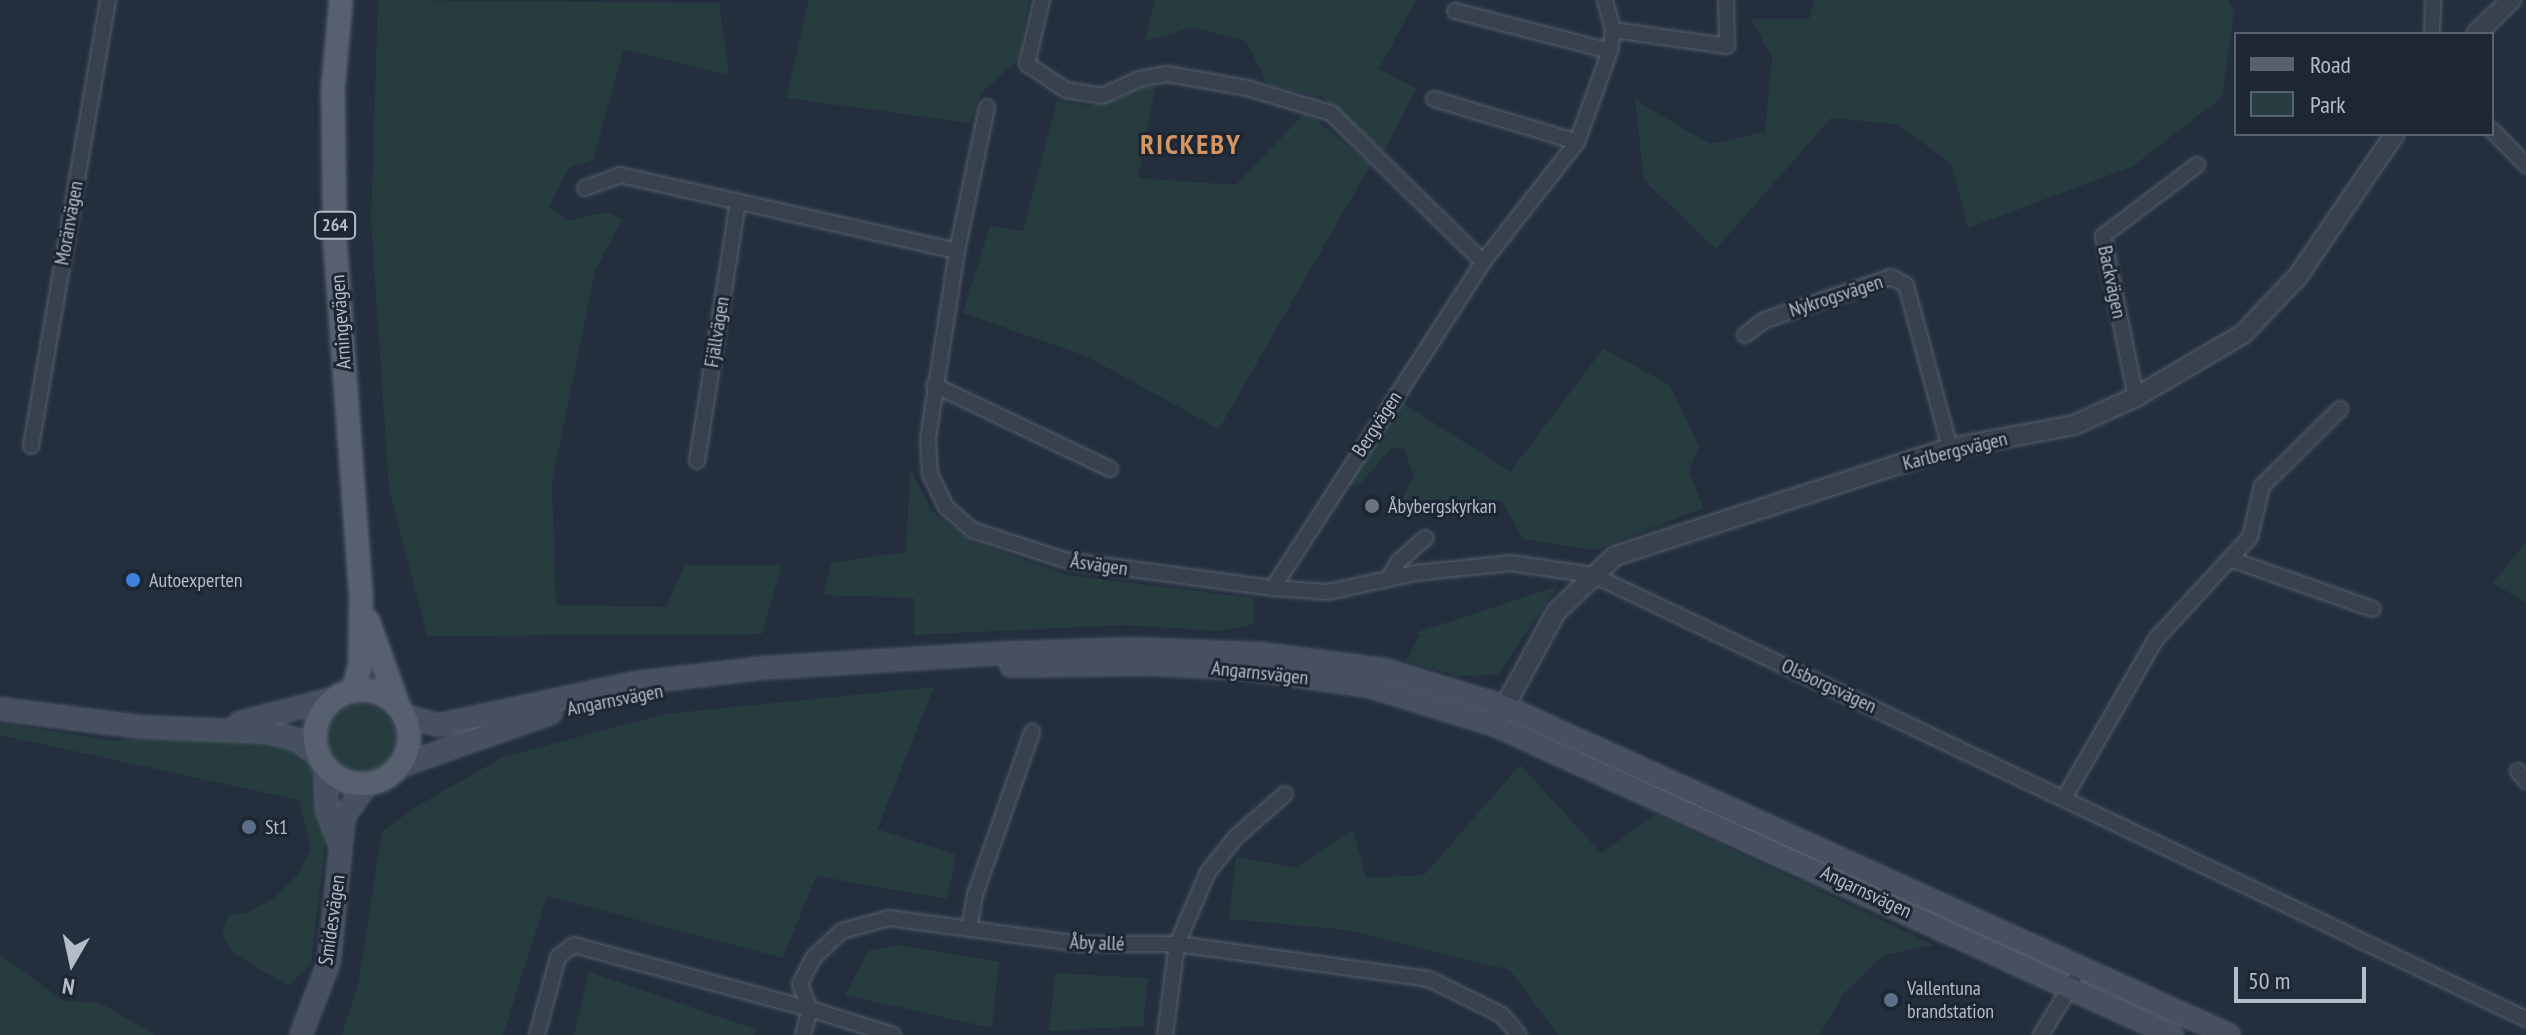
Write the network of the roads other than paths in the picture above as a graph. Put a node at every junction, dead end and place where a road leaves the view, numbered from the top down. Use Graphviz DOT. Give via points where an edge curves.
graph roads {
  1 [pos="108,0"];
  2 [pos="341,0"];
  3 [pos="1042,0"];
  4 [pos="1605,0"];
  5 [pos="1726,0"];
  6 [pos="2433,0"];
  7 [pos="2511,0"];
  8 [pos="1455,11"];
  9 [pos="1613,30"];
  10 [pos="2432,32"];
  11 [pos="2478,32"];
  12 [pos="1610,51"];
  13 [pos="1434,99"];
  14 [pos="987,107"];
  15 [pos="2494,132"];
  16 [pos="2394,136"];
  17 [pos="1577,142"];
  18 [pos="2197,165"];
  19 [pos="2526,165"];
  20 [pos="585,188"];
  21 [pos="738,202"];
  22 [pos="957,251"];
  23 [pos="1483,262"];
  24 [pos="1745,335"];
  25 [pos="934,385"];
  26 [pos="2136,397"];
  27 [pos="2340,409"];
  28 [pos="31,446"];
  29 [pos="1950,448"];
  30 [pos="697,461"];
  31 [pos="1110,469"];
  32 [pos="1425,538"];
  33 [pos="2230,559"];
  34 [pos="1593,575"];
  35 [pos="1389,578"];
  36 [pos="1273,588"];
  37 [pos="361,595"];
  38 [pos="2373,609"];
  39 [pos="344,694"];
  40 [pos="0,709"];
  41 [pos="402,711"];
  42 [pos="1499,716"];
  43 [pos="199,729"];
  44 [pos="1032,732"];
  45 [pos="322,761"];
  46 [pos="400,766"];
  47 [pos="367,784"];
  48 [pos="1285,794"];
  49 [pos="2065,797"];
  50 [pos="340,849"];
  51 [pos="969,929"];
  52 [pos="1177,944"];
  53 [pos="2081,969"];
  54 [pos="2070,988"];
  55 [pos="810,1009"];
  56 [pos="2526,1019"];
  57 [pos="301,1035"];
  58 [pos="537,1035"];
  59 [pos="803,1035"];
  60 [pos="893,1035"];
  61 [pos="1165,1035"];
  62 [pos="1519,1035"];
  63 [pos="2041,1035"];
  64 [pos="2172,1035"];
  65 [pos="2229,1035"];
  1 -- 28 [label="street, Moränvägen"];
  2 -- 37 [label="main road, Arningevägen / 264" via="333,88 335,242"];
  3 -- 23 [label="street" via="1027,64 1066,90 1102,96 1139,79 1167,74 1247,88 1331,113"];
  4 -- 9 [label="street, Bergvägen"];
  5 -- 9 [label="street" via="1727,46"];
  6 -- 10 [label="street"];
  7 -- 11 [label="street"];
  8 -- 12 [label="street"];
  9 -- 12 [label="street, Bergvägen"];
  12 -- 17 [label="street, Bergvägen"];
  13 -- 17 [label="street"];
  14 -- 22 [label="street, Åsvägen"];
  15 -- 19 [label="street"];
  16 -- 26 [label="street, Karlbergsvägen" via="2298,276 2243,334"];
  17 -- 23 [label="street, Bergvägen"];
  18 -- 26 [label="street, Backvägen" via="2103,236"];
  20 -- 21 [label="street" via="620,175"];
  21 -- 22 [label="street"];
  21 -- 30 [label="street, Fjällvägen"];
  22 -- 25 [label="street, Åsvägen"];
  23 -- 36 [label="street, Bergvägen"];
  24 -- 29 [label="street, Nykrogsvägen" via="1765,320 1891,277 1906,285"];
  25 -- 31 [label="street"];
  25 -- 36 [label="street, Åsvägen" via="930,474 946,507 972,530 1065,560"];
  26 -- 29 [label="street, Karlbergsvägen" via="2074,425"];
  27 -- 33 [label="street" via="2262,486 2250,537"];
  29 -- 34 [label="street, Karlbergsvägen" via="1686,530 1615,556"];
  32 -- 35 [label="street"];
  33 -- 38 [label="street"];
  33 -- 49 [label="street" via="2156,639"];
  34 -- 35 [label="street, Åsvägen" via="1511,563"];
  34 -- 42 [label="street, Karlbergsvägen" via="1556,612"];
  34 -- 49 [label="street, Olsborgsvägen"];
  35 -- 36 [label="street, Åsvägen" via="1328,592"];
  37 -- 39 [label="main road, Arningevägen / 264" via="360,665"];
  37 -- 41 [label="main road, Arningevägen / 264"];
  39 -- 41 [label="main road" via="374,691"];
  39 -- 43 [label="main road"];
  39 -- 45 [label="main road" via="316,725"];
  40 -- 43 [label="main road"];
  41 -- 42 [label="main road, Angarnsvägen" via="439,725 635,683 762,668 1134,649 1262,654 1385,670"];
  41 -- 46 [label="main road" via="410,744"];
  42 -- 46 [label="main road, Angarnsvägen" via="1368,686 1251,669 1149,664 961,667 698,684 567,708"];
  42 -- 53 [label="main road, Angarnsvägen" via="1927,895"];
  42 -- 54 [label="main road, Angarnsvägen"];
  43 -- 45 [label="main road" via="296,739"];
  44 -- 51 [label="street" via="975,895"];
  45 -- 47 [label="main road" via="337,777"];
  45 -- 50 [label="main road, Smidesvägen" via="327,810"];
  46 -- 47 [label="main road"];
  47 -- 50 [label="main road, Smidesvägen" via="344,816"];
  48 -- 52 [label="street" via="1236,837 1208,872"];
  49 -- 56 [label="street, Olsborgsvägen"];
  50 -- 57 [label="main road, Smidesvägen" via="329,962"];
  51 -- 52 [label="street, Åby allé" via="1082,944"];
  51 -- 55 [label="street, Åby allé" via="889,918 842,931 814,957 800,984"];
  52 -- 61 [label="street"];
  52 -- 62 [label="street, Åby allé" via="1429,979 1502,1015"];
  53 -- 54 [label="street"];
  53 -- 65 [label="main road, Angarnsvägen"];
  54 -- 63 [label="street"];
  54 -- 64 [label="main road, Angarnsvägen"];
  55 -- 58 [label="street" via="574,945 558,957"];
  55 -- 59 [label="street"];
  55 -- 60 [label="street"];
}
